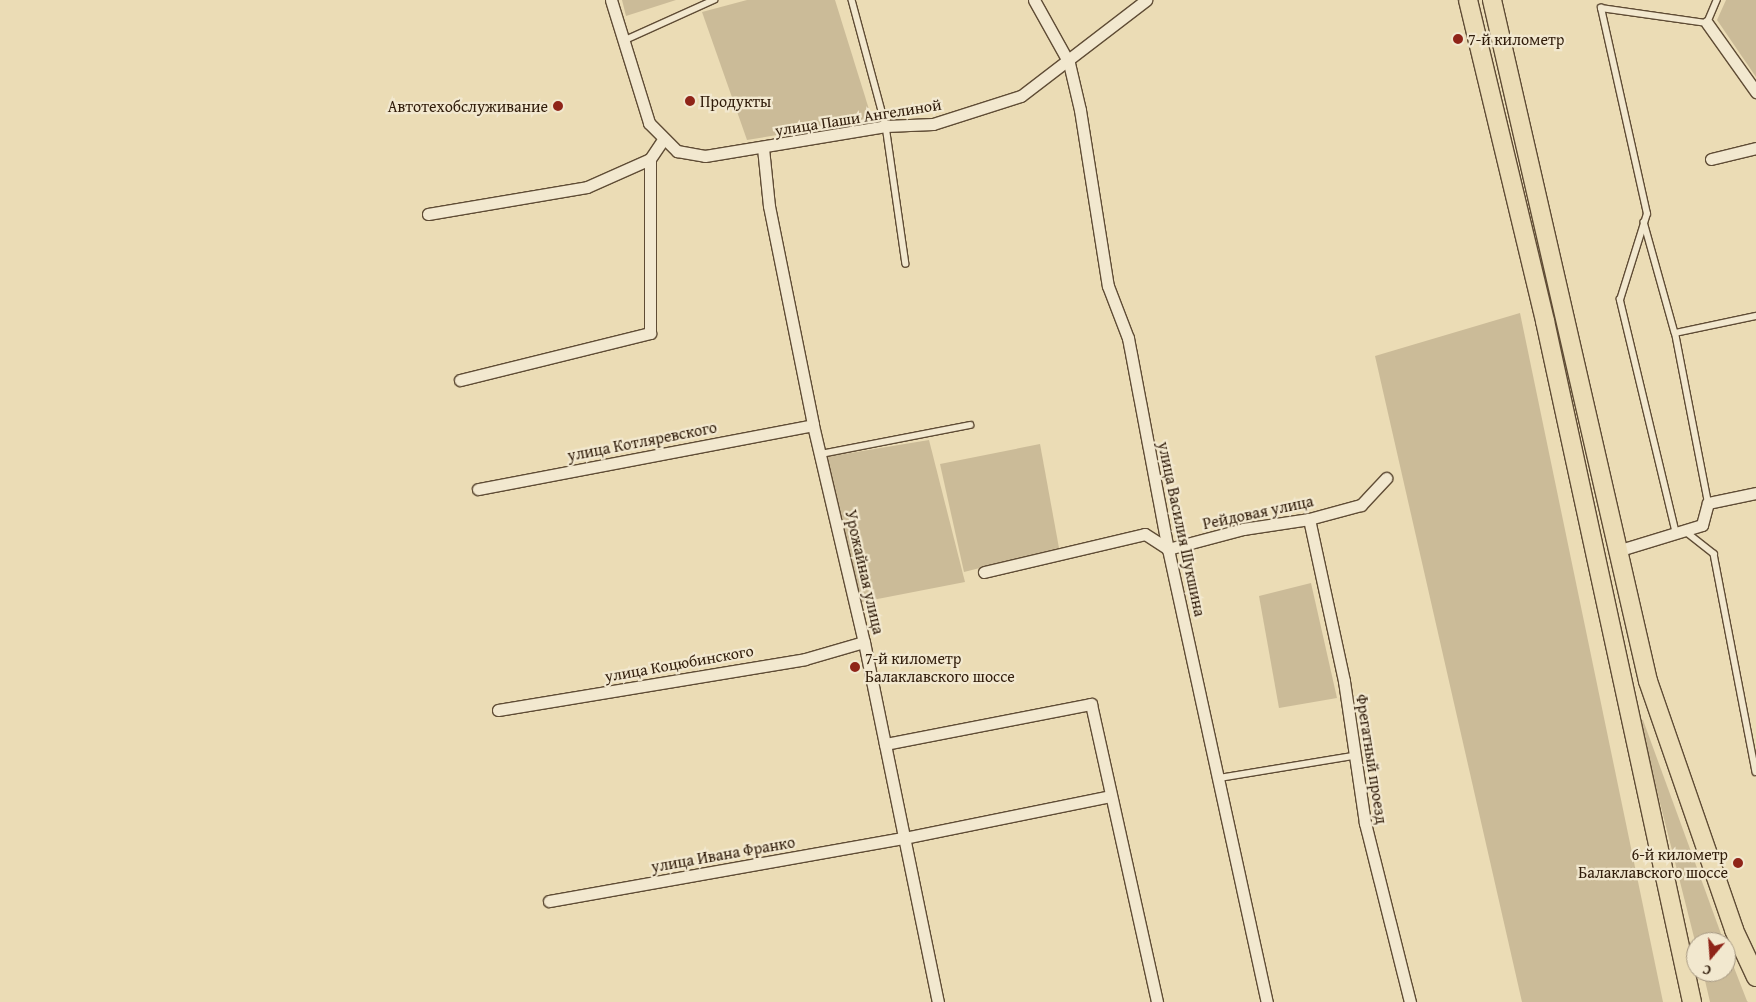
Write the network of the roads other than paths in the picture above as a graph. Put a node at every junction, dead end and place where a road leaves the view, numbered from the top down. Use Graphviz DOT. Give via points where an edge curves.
graph roads {
  1 [pos="611,0"];
  2 [pos="714,0"];
  3 [pos="852,0"];
  4 [pos="1034,0"];
  5 [pos="1146,0"];
  6 [pos="1468,0"];
  7 [pos="1492,0"];
  8 [pos="1717,0"];
  9 [pos="1707,23"];
  10 [pos="623,41"];
  11 [pos="1069,63"];
  12 [pos="1756,92"];
  13 [pos="886,126"];
  14 [pos="663,140"];
  15 [pos="763,148"];
  16 [pos="1756,148"];
  17 [pos="1711,159"];
  18 [pos="650,160"];
  19 [pos="428,214"];
  20 [pos="1644,222"];
  21 [pos="906,264"];
  22 [pos="1756,316"];
  23 [pos="1675,333"];
  24 [pos="460,380"];
  25 [pos="812,425"];
  26 [pos="970,425"];
  27 [pos="820,454"];
  28 [pos="1386,478"];
  29 [pos="478,489"];
  30 [pos="1756,493"];
  31 [pos="1708,503"];
  32 [pos="1309,519"];
  33 [pos="1680,532"];
  34 [pos="1168,549"];
  35 [pos="1617,552"];
  36 [pos="984,572"];
  37 [pos="864,642"];
  38 [pos="498,710"];
  39 [pos="885,744"];
  40 [pos="1354,756"];
  41 [pos="1756,772"];
  42 [pos="1219,778"];
  43 [pos="1111,796"];
  44 [pos="904,838"];
  45 [pos="549,902"];
  46 [pos="1684,958"];
  47 [pos="1756,977"];
  48 [pos="938,1002"];
  49 [pos="1157,1002"];
  50 [pos="1267,1002"];
  51 [pos="1410,1002"];
  52 [pos="1692,1002"];
  53 [pos="1698,1002"];
  1 -- 10 [label="street"];
  2 -- 10 [label="lane"];
  3 -- 13 [label="lane"];
  4 -- 11 [label="street, улица Василия Шукшина"];
  5 -- 11 [label="street, улица Паши Ангелиной"];
  6 -- 46 [label="main road" via="1545,321 1593,559"];
  7 -- 35 [label="main road"];
  8 -- 9 [label="lane"];
  9 -- 12 [label="street"];
  9 -- 20 [label="lane" via="1601,8 1647,214"];
  10 -- 14 [label="street" via="649,123"];
  11 -- 13 [label="street, улица Паши Ангелиной" via="1021,96 934,124"];
  11 -- 34 [label="street, улица Василия Шукшина" via="1090,154 1094,218 1108,286 1128,338"];
  13 -- 15 [label="street, улица Паши Ангелиной"];
  13 -- 21 [label="lane"];
  14 -- 15 [label="street, улица Паши Ангелиной" via="677,151 705,156"];
  14 -- 18 [label="street"];
  15 -- 25 [label="street, Урожайная улица" via="769,206"];
  16 -- 17 [label="street"];
  18 -- 19 [label="street" via="587,187"];
  18 -- 24 [label="street" via="650,333"];
  20 -- 23 [label="lane"];
  20 -- 33 [label="lane" via="1620,300"];
  22 -- 23 [label="lane"];
  23 -- 31 [label="lane"];
  25 -- 27 [label="street, Урожайная улица"];
  25 -- 29 [label="street, улица Котляревского"];
  26 -- 27 [label="lane"];
  27 -- 37 [label="street, Урожайная улица"];
  28 -- 32 [label="street, Рейдовая улица" via="1361,505"];
  30 -- 31 [label="street"];
  31 -- 33 [label="street" via="1702,525"];
  32 -- 34 [label="street, Рейдовая улица" via="1243,529"];
  32 -- 40 [label="street, Фрегатный проезд" via="1344,681"];
  33 -- 35 [label="street"];
  33 -- 41 [label="lane" via="1714,554"];
  34 -- 36 [label="street" via="1145,534"];
  34 -- 42 [label="street, улица Василия Шукшина"];
  35 -- 47 [label="main road" via="1648,681 1734,930"];
  37 -- 38 [label="street, улица Коцюбинского" via="805,659"];
  37 -- 39 [label="street, Урожайная улица"];
  39 -- 43 [label="street" via="1091,704"];
  39 -- 44 [label="street, Урожайная улица"];
  40 -- 42 [label="lane"];
  40 -- 51 [label="street, Фрегатный проезд" via="1365,823"];
  42 -- 50 [label="street, улица Василия Шукшина"];
  43 -- 44 [label="street, улица Ивана Франко"];
  43 -- 49 [label="street"];
  44 -- 45 [label="street, улица Ивана Франко"];
  44 -- 48 [label="street, Урожайная улица"];
  46 -- 52 [label="main road"];
  46 -- 53 [label="main road"];
}
